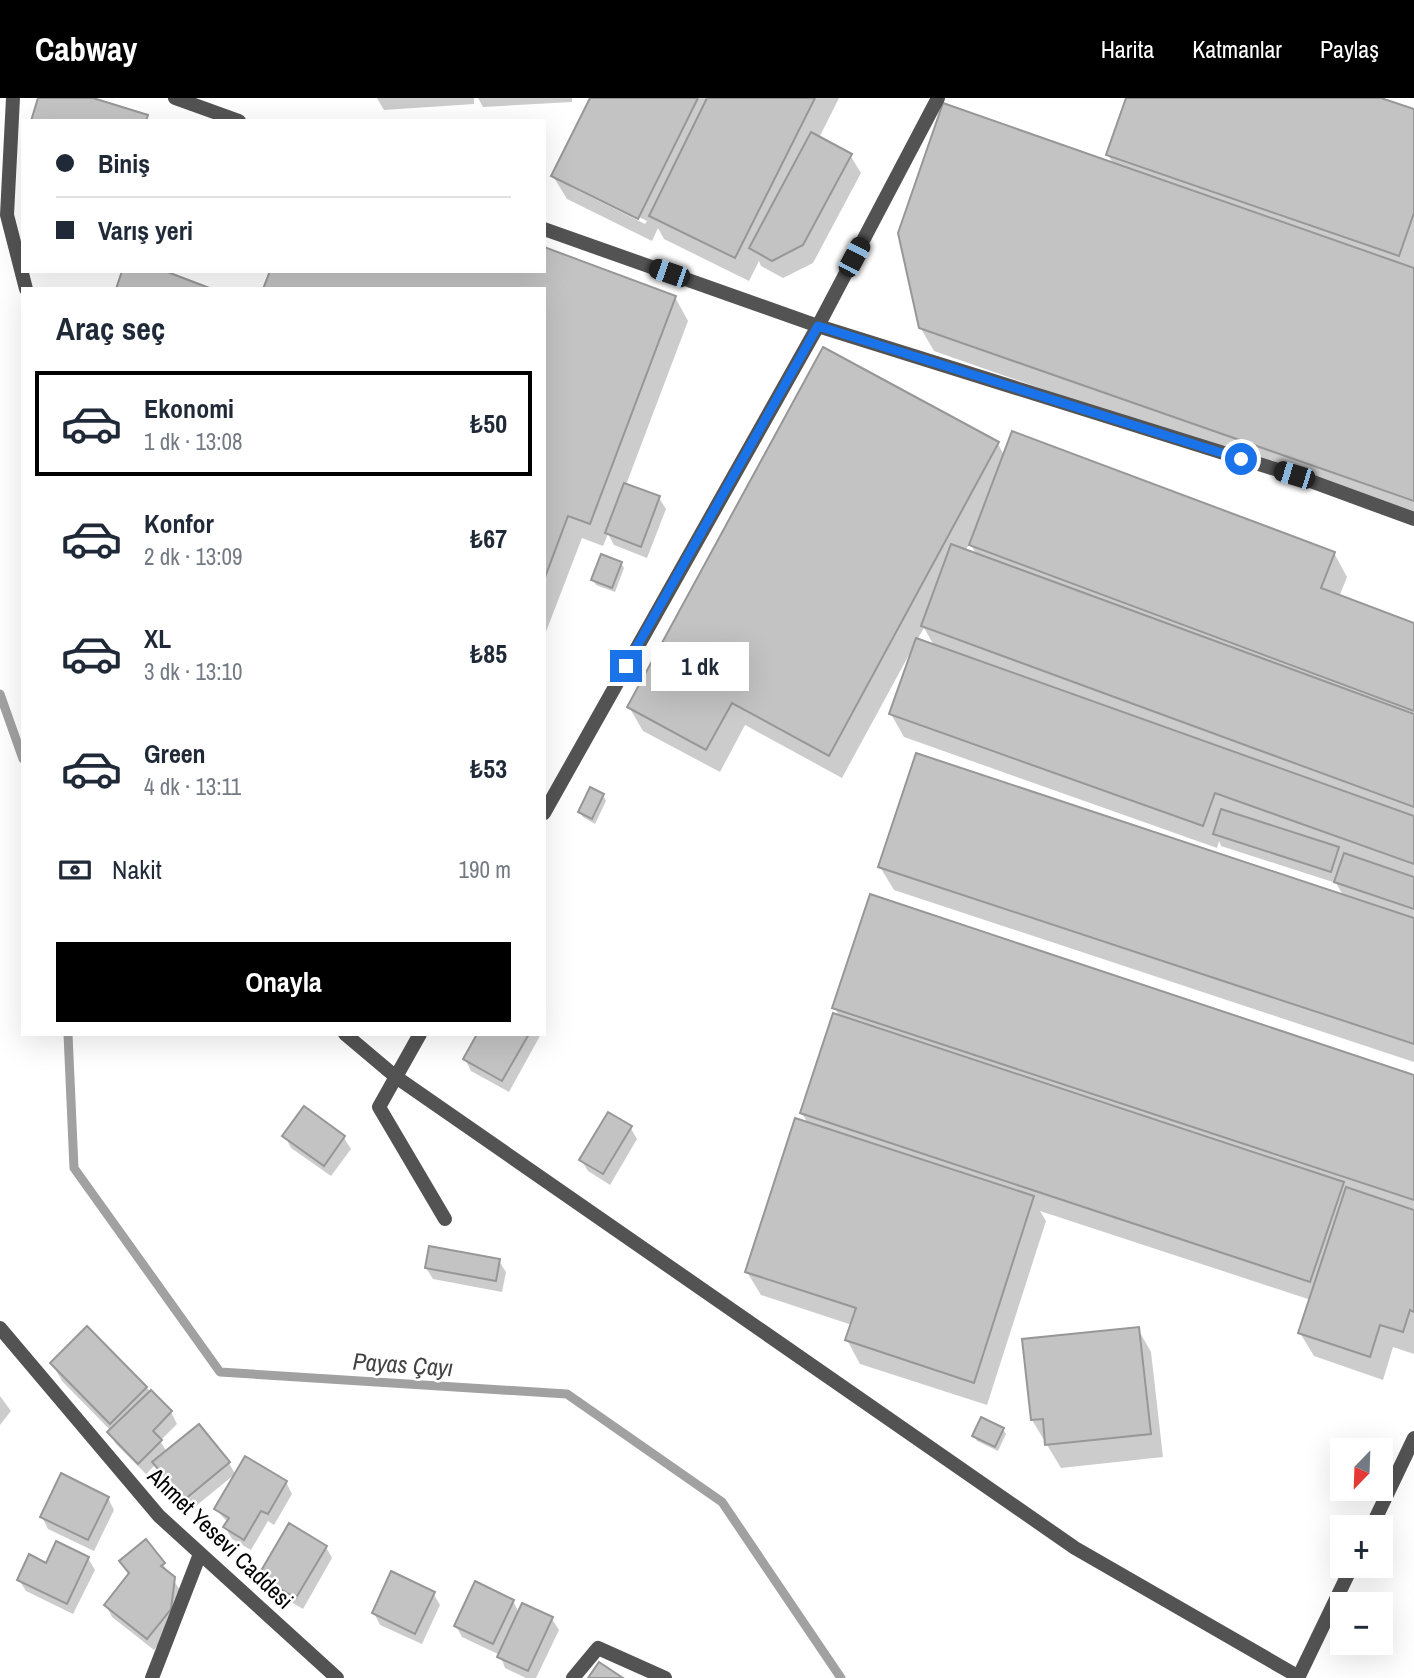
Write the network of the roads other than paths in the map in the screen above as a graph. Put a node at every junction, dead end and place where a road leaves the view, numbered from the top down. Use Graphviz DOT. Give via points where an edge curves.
graph roads {
  1 [pos="13,98"];
  2 [pos="175,98"];
  3 [pos="937,98"];
  4 [pos="233,119"];
  5 [pos="546,230"];
  6 [pos="21,270"];
  7 [pos="818,326"];
  8 [pos="1414,519"];
  9 [pos="546,809"];
  10 [pos="347,1036"];
  11 [pos="418,1036"];
  12 [pos="396,1077"];
  13 [pos="445,1219"];
  14 [pos="0,1328"];
  15 [pos="1414,1438"];
  16 [pos="1377,1515"];
  17 [pos="200,1554"];
  18 [pos="1346,1578"];
  19 [pos="1298,1677"];
  20 [pos="152,1678"];
  21 [pos="337,1678"];
  22 [pos="573,1678"];
  23 [pos="665,1678"];
  1 -- 6 [label="street" via="7,215"];
  2 -- 4 [label="street"];
  3 -- 7 [label="street"];
  5 -- 7 [label="street"];
  7 -- 8 [label="street" via="1294,475"];
  7 -- 9 [label="street"];
  10 -- 12 [label="street"];
  11 -- 12 [label="street"];
  12 -- 13 [label="street" via="379,1107"];
  12 -- 19 [label="street" via="1075,1548"];
  14 -- 17 [label="street, Ahmet Yesevi Caddesi" via="159,1516"];
  15 -- 16 [label="street"];
  17 -- 20 [label="street"];
  17 -- 21 [label="street, Ahmet Yesevi Caddesi"];
  18 -- 19 [label="street"];
  22 -- 23 [label="street" via="598,1648"];
}
